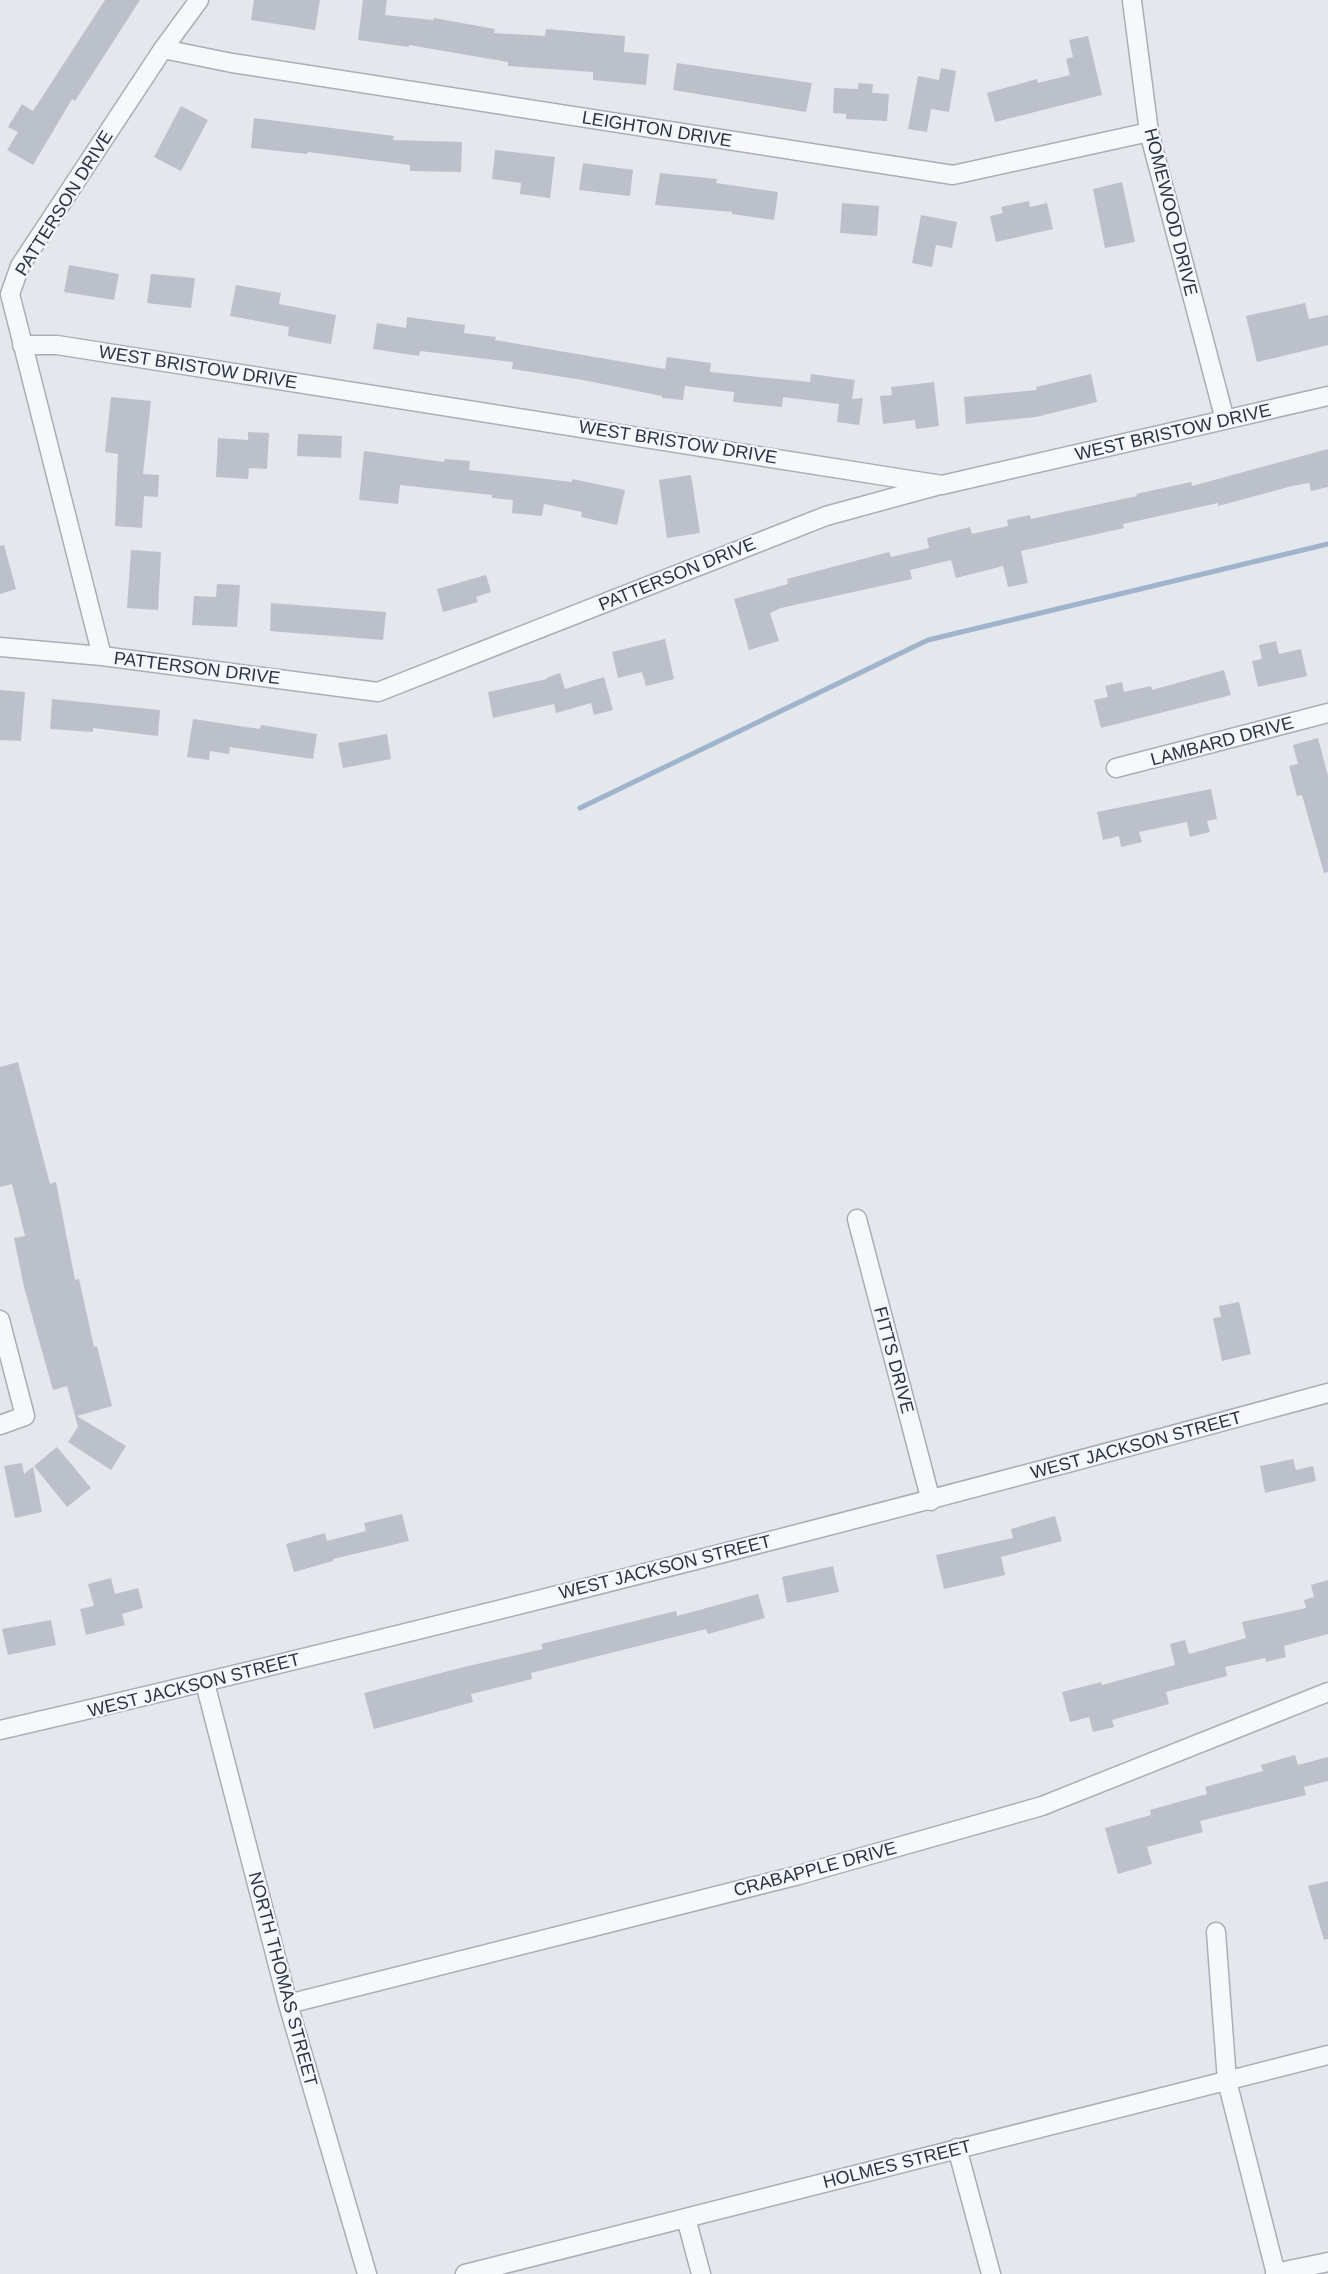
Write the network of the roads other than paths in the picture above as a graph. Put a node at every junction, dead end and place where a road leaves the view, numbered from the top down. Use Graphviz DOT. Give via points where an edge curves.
graph roads {
  1 [pos="199,0"];
  2 [pos="1132,1"];
  3 [pos="163,49"];
  4 [pos="1149,132"];
  5 [pos="22,345"];
  6 [pos="1328,396"];
  7 [pos="1225,420"];
  8 [pos="942,485"];
  9 [pos="0,647"];
  10 [pos="102,656"];
  11 [pos="1328,713"];
  12 [pos="1116,768"];
  13 [pos="857,1219"];
  14 [pos="0,1320"];
  15 [pos="1328,1393"];
  16 [pos="0,1425"];
  17 [pos="931,1501"];
  18 [pos="205,1683"];
  19 [pos="1328,1692"];
  20 [pos="0,1730"];
  21 [pos="1216,1932"];
  22 [pos="288,2004"];
  23 [pos="1328,2055"];
  24 [pos="1227,2081"];
  25 [pos="957,2148"];
  26 [pos="686,2218"];
  27 [pos="1328,2262"];
  28 [pos="1276,2273"];
  29 [pos="367,2274"];
  30 [pos="465,2274"];
  31 [pos="700,2274"];
  32 [pos="991,2274"];
  1 -- 3 [label="street, PATTERSON DRIVE"];
  2 -- 4 [label="street, HOMEWOOD DRIVE"];
  3 -- 4 [label="street, LEIGHTON DRIVE" via="953,175"];
  3 -- 5 [label="street, PATTERSON DRIVE" via="20,266 10,294"];
  4 -- 7 [label="street, HOMEWOOD DRIVE"];
  5 -- 8 [label="street, WEST BRISTOW DRIVE" via="69,346"];
  5 -- 10 [label="street, PATTERSON DRIVE"];
  6 -- 7 [label="street, WEST BRISTOW DRIVE"];
  7 -- 8 [label="street, WEST BRISTOW DRIVE"];
  8 -- 10 [label="street, PATTERSON DRIVE" via="826,516 378,692"];
  9 -- 10 [label="street"];
  11 -- 12 [label="street, LAMBARD DRIVE"];
  13 -- 17 [label="street, FITTS DRIVE"];
  14 -- 16 [label="street" via="25,1416"];
  15 -- 17 [label="street, WEST JACKSON STREET"];
  17 -- 18 [label="street, WEST JACKSON STREET"];
  18 -- 20 [label="street, WEST JACKSON STREET"];
  18 -- 22 [label="street, NORTH THOMAS STREET"];
  19 -- 22 [label="street, CRABAPPLE DRIVE" via="1042,1806 799,1875"];
  21 -- 24 [label="street"];
  22 -- 29 [label="street, NORTH THOMAS STREET"];
  23 -- 24 [label="street, HOLMES STREET"];
  24 -- 25 [label="street, HOLMES STREET"];
  24 -- 28 [label="street"];
  25 -- 26 [label="street, HOLMES STREET"];
  25 -- 32 [label="street"];
  26 -- 30 [label="street, HOLMES STREET"];
  26 -- 31 [label="street"];
  27 -- 28 [label="street"];
}
